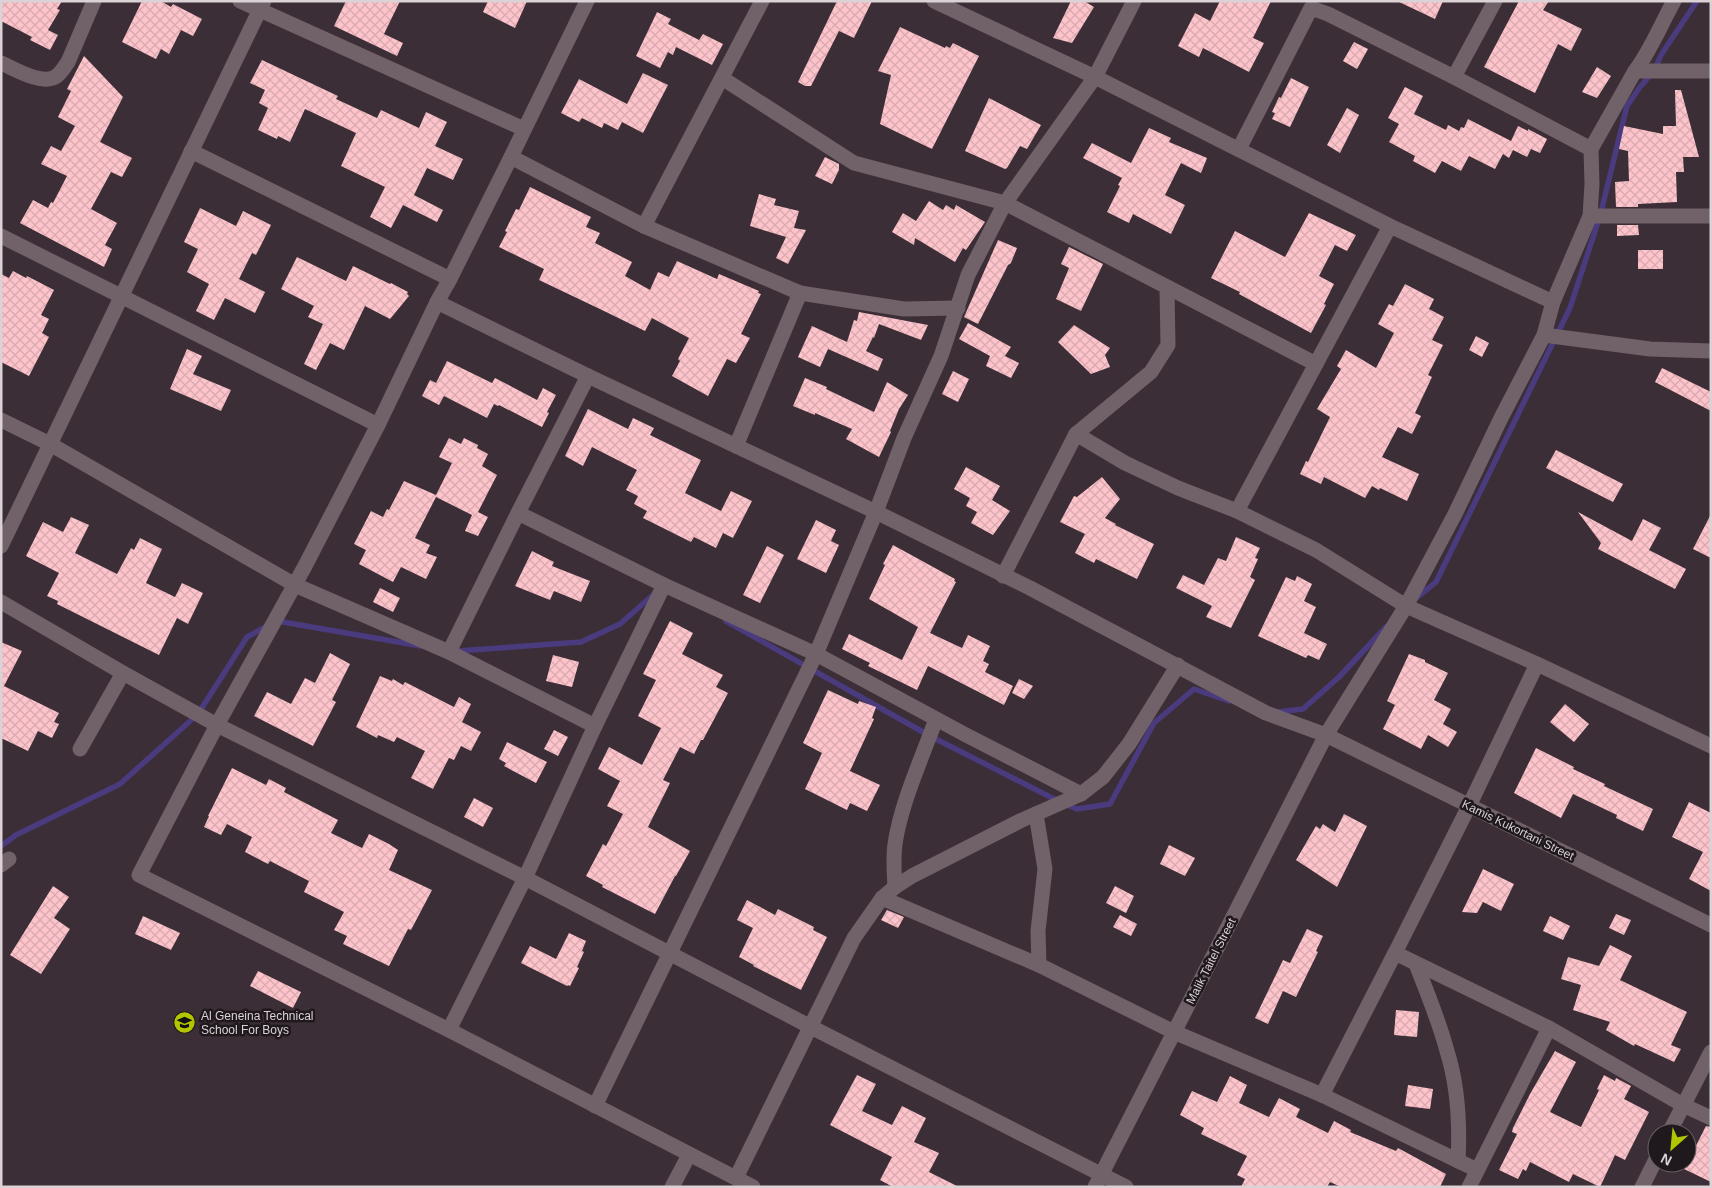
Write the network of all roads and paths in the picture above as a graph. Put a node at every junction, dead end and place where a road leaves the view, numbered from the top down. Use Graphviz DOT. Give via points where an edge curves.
graph roads {
  1 [pos="94,1"];
  2 [pos="240,1"];
  3 [pos="586,1"];
  4 [pos="762,1"];
  5 [pos="934,1"];
  6 [pos="1134,1"];
  7 [pos="1495,1"];
  8 [pos="1674,1"];
  9 [pos="1312,5"];
  10 [pos="262,6"];
  11 [pos="1,63"];
  12 [pos="1635,71"];
  13 [pos="1711,71"];
  14 [pos="1095,77"];
  15 [pos="1454,77"];
  16 [pos="722,78"];
  17 [pos="524,129"];
  18 [pos="1239,148"];
  19 [pos="1591,149"];
  20 [pos="191,151"];
  21 [pos="511,156"];
  22 [pos="1005,203"];
  23 [pos="1590,216"];
  24 [pos="1711,216"];
  25 [pos="644,226"];
  26 [pos="1390,226"];
  27 [pos="1,236"];
  28 [pos="450,279"];
  29 [pos="1167,288"];
  30 [pos="800,293"];
  31 [pos="122,295"];
  32 [pos="437,302"];
  33 [pos="1553,302"];
  34 [pos="958,308"];
  35 [pos="1544,335"];
  36 [pos="1711,351"];
  37 [pos="1316,364"];
  38 [pos="588,376"];
  39 [pos="1,420"];
  40 [pos="378,425"];
  41 [pos="1076,434"];
  42 [pos="50,444"];
  43 [pos="736,446"];
  44 [pos="1237,511"];
  45 [pos="876,512"];
  46 [pos="518,513"];
  47 [pos="1,546"];
  48 [pos="1003,576"];
  49 [pos="295,584"];
  50 [pos="664,585"];
  51 [pos="1,602"];
  52 [pos="1406,606"];
  53 [pos="449,652"];
  54 [pos="816,654"];
  55 [pos="1537,664"];
  56 [pos="1178,665"];
  57 [pos="123,673"];
  58 [pos="936,719"];
  59 [pos="217,725"];
  60 [pos="595,726"];
  61 [pos="1326,736"];
  62 [pos="1711,746"];
  63 [pos="80,749"];
  64 [pos="1081,794"];
  65 [pos="1469,806"];
  66 [pos="1036,814"];
  67 [pos="525,878"];
  68 [pos="895,887"];
  69 [pos="882,898"];
  70 [pos="1711,925"];
  71 [pos="669,952"];
  72 [pos="1395,954"];
  73 [pos="1416,964"];
  74 [pos="1039,965"];
  75 [pos="811,1027"];
  76 [pos="1549,1028"];
  77 [pos="449,1030"];
  78 [pos="1174,1032"];
  79 [pos="1711,1052"];
  80 [pos="1322,1095"];
  81 [pos="1684,1105"];
  82 [pos="595,1106"];
  83 [pos="1711,1118"];
  84 [pos="1674,1123"];
  85 [pos="689,1155"];
  86 [pos="1458,1161"];
  87 [pos="1478,1170"];
  88 [pos="1649,1173"];
  89 [pos="736,1178"];
  90 [pos="1098,1181"];
  91 [pos="672,1187"];
  92 [pos="754,1187"];
  93 [pos="1126,1187"];
  94 [pos="1469,1187"];
  95 [pos="1642,1187"];
  1 -- 11 [label="street" via="68,62 55,77 39,79"];
  2 -- 10 [label="street"];
  3 -- 17 [label="street"];
  4 -- 16 [label="street"];
  5 -- 14 [label="street"];
  6 -- 14 [label="street"];
  7 -- 15 [label="street"];
  8 -- 12 [label="street"];
  9 -- 15 [label="street"];
  9 -- 18 [label="street"];
  10 -- 17 [label="street"];
  10 -- 20 [label="street"];
  12 -- 13 [label="street"];
  12 -- 19 [label="street"];
  14 -- 18 [label="street"];
  14 -- 22 [label="street"];
  15 -- 19 [label="street"];
  16 -- 22 [label="street" via="854,163"];
  16 -- 25 [label="street"];
  17 -- 21 [label="street"];
  18 -- 26 [label="street"];
  19 -- 23 [label="street, Malik Taitel Street"];
  20 -- 28 [label="street"];
  20 -- 31 [label="street"];
  21 -- 25 [label="street"];
  21 -- 28 [label="street"];
  22 -- 29 [label="street"];
  22 -- 34 [label="street" via="968,275"];
  23 -- 24 [label="street"];
  23 -- 33 [label="street, Malik Taitel Street"];
  25 -- 30 [label="street"];
  26 -- 33 [label="street"];
  26 -- 37 [label="street"];
  27 -- 31 [label="street"];
  28 -- 32 [label="street"];
  29 -- 37 [label="street"];
  29 -- 41 [label="street" via="1168,345 1151,372"];
  30 -- 34 [label="street" via="904,309"];
  30 -- 43 [label="street"];
  31 -- 40 [label="street"];
  31 -- 42 [label="street"];
  32 -- 38 [label="street, Kamis Kukortani Street"];
  32 -- 40 [label="street"];
  33 -- 35 [label="street, Malik Taitel Street"];
  34 -- 45 [label="street"];
  35 -- 36 [label="street" via="1650,349"];
  35 -- 52 [label="street, Malik Taitel Street"];
  37 -- 44 [label="street"];
  38 -- 43 [label="street, Kamis Kukortani Street"];
  38 -- 46 [label="street"];
  39 -- 42 [label="street"];
  40 -- 49 [label="street"];
  41 -- 44 [label="street" via="1178,488"];
  41 -- 48 [label="street"];
  42 -- 47 [label="street"];
  42 -- 49 [label="street"];
  43 -- 45 [label="street, Kamis Kukortani Street"];
  44 -- 52 [label="street" via="1316,550"];
  45 -- 48 [label="street, Kamis Kukortani Street"];
  45 -- 54 [label="street"];
  46 -- 50 [label="street"];
  46 -- 53 [label="street"];
  48 -- 56 [label="street, Kamis Kukortani Street"];
  49 -- 53 [label="street"];
  49 -- 59 [label="street"];
  50 -- 54 [label="street"];
  50 -- 60 [label="street"];
  51 -- 57 [label="street"];
  52 -- 55 [label="street"];
  52 -- 61 [label="street, Malik Taitel Street"];
  53 -- 60 [label="street"];
  54 -- 58 [label="street"];
  54 -- 71 [label="street"];
  55 -- 62 [label="street"];
  55 -- 65 [label="street"];
  56 -- 61 [label="street, Kamis Kukortani Street" via="1266,713"];
  56 -- 64 [label="street" via="1129,744 1103,777"];
  57 -- 59 [label="street"];
  57 -- 63 [label="street"];
  58 -- 64 [label="street"];
  58 -- 68 [label="street" via="906,800 895,843"];
  59 -- 67 [label="street"];
  59 -- 77 [label="street" via="139,875"];
  60 -- 67 [label="street"];
  61 -- 65 [label="street, Kamis Kukortani Street"];
  61 -- 78 [label="street, Malik Taitel Street"];
  64 -- 66 [label="street"];
  65 -- 70 [label="street, Kamis Kukortani Street"];
  65 -- 72 [label="street"];
  66 -- 68 [label="street"];
  66 -- 74 [label="street" via="1045,869 1038,931"];
  67 -- 71 [label="street"];
  67 -- 77 [label="street"];
  68 -- 69 [label="street"];
  69 -- 74 [label="street"];
  69 -- 75 [label="street" via="854,938"];
  71 -- 75 [label="street"];
  71 -- 82 [label="street"];
  72 -- 73 [label="street"];
  72 -- 80 [label="street"];
  73 -- 76 [label="street"];
  73 -- 86 [label="street" via="1448,1051 1456,1092"];
  74 -- 78 [label="street"];
  75 -- 89 [label="street"];
  75 -- 90 [label="street"];
  76 -- 81 [label="street"];
  76 -- 87 [label="street"];
  77 -- 82 [label="street"];
  78 -- 80 [label="street"];
  78 -- 90 [label="street, Malik Taitel Street"];
  79 -- 81 [label="street"];
  80 -- 86 [label="street"];
  81 -- 83 [label="street"];
  81 -- 84 [label="street"];
  82 -- 85 [label="street"];
  85 -- 89 [label="street"];
  85 -- 91 [label="street"];
  86 -- 87 [label="street"];
  87 -- 94 [label="street"];
  88 -- 95 [label="street"];
  89 -- 92 [label="street"];
  90 -- 93 [label="street"];
}
